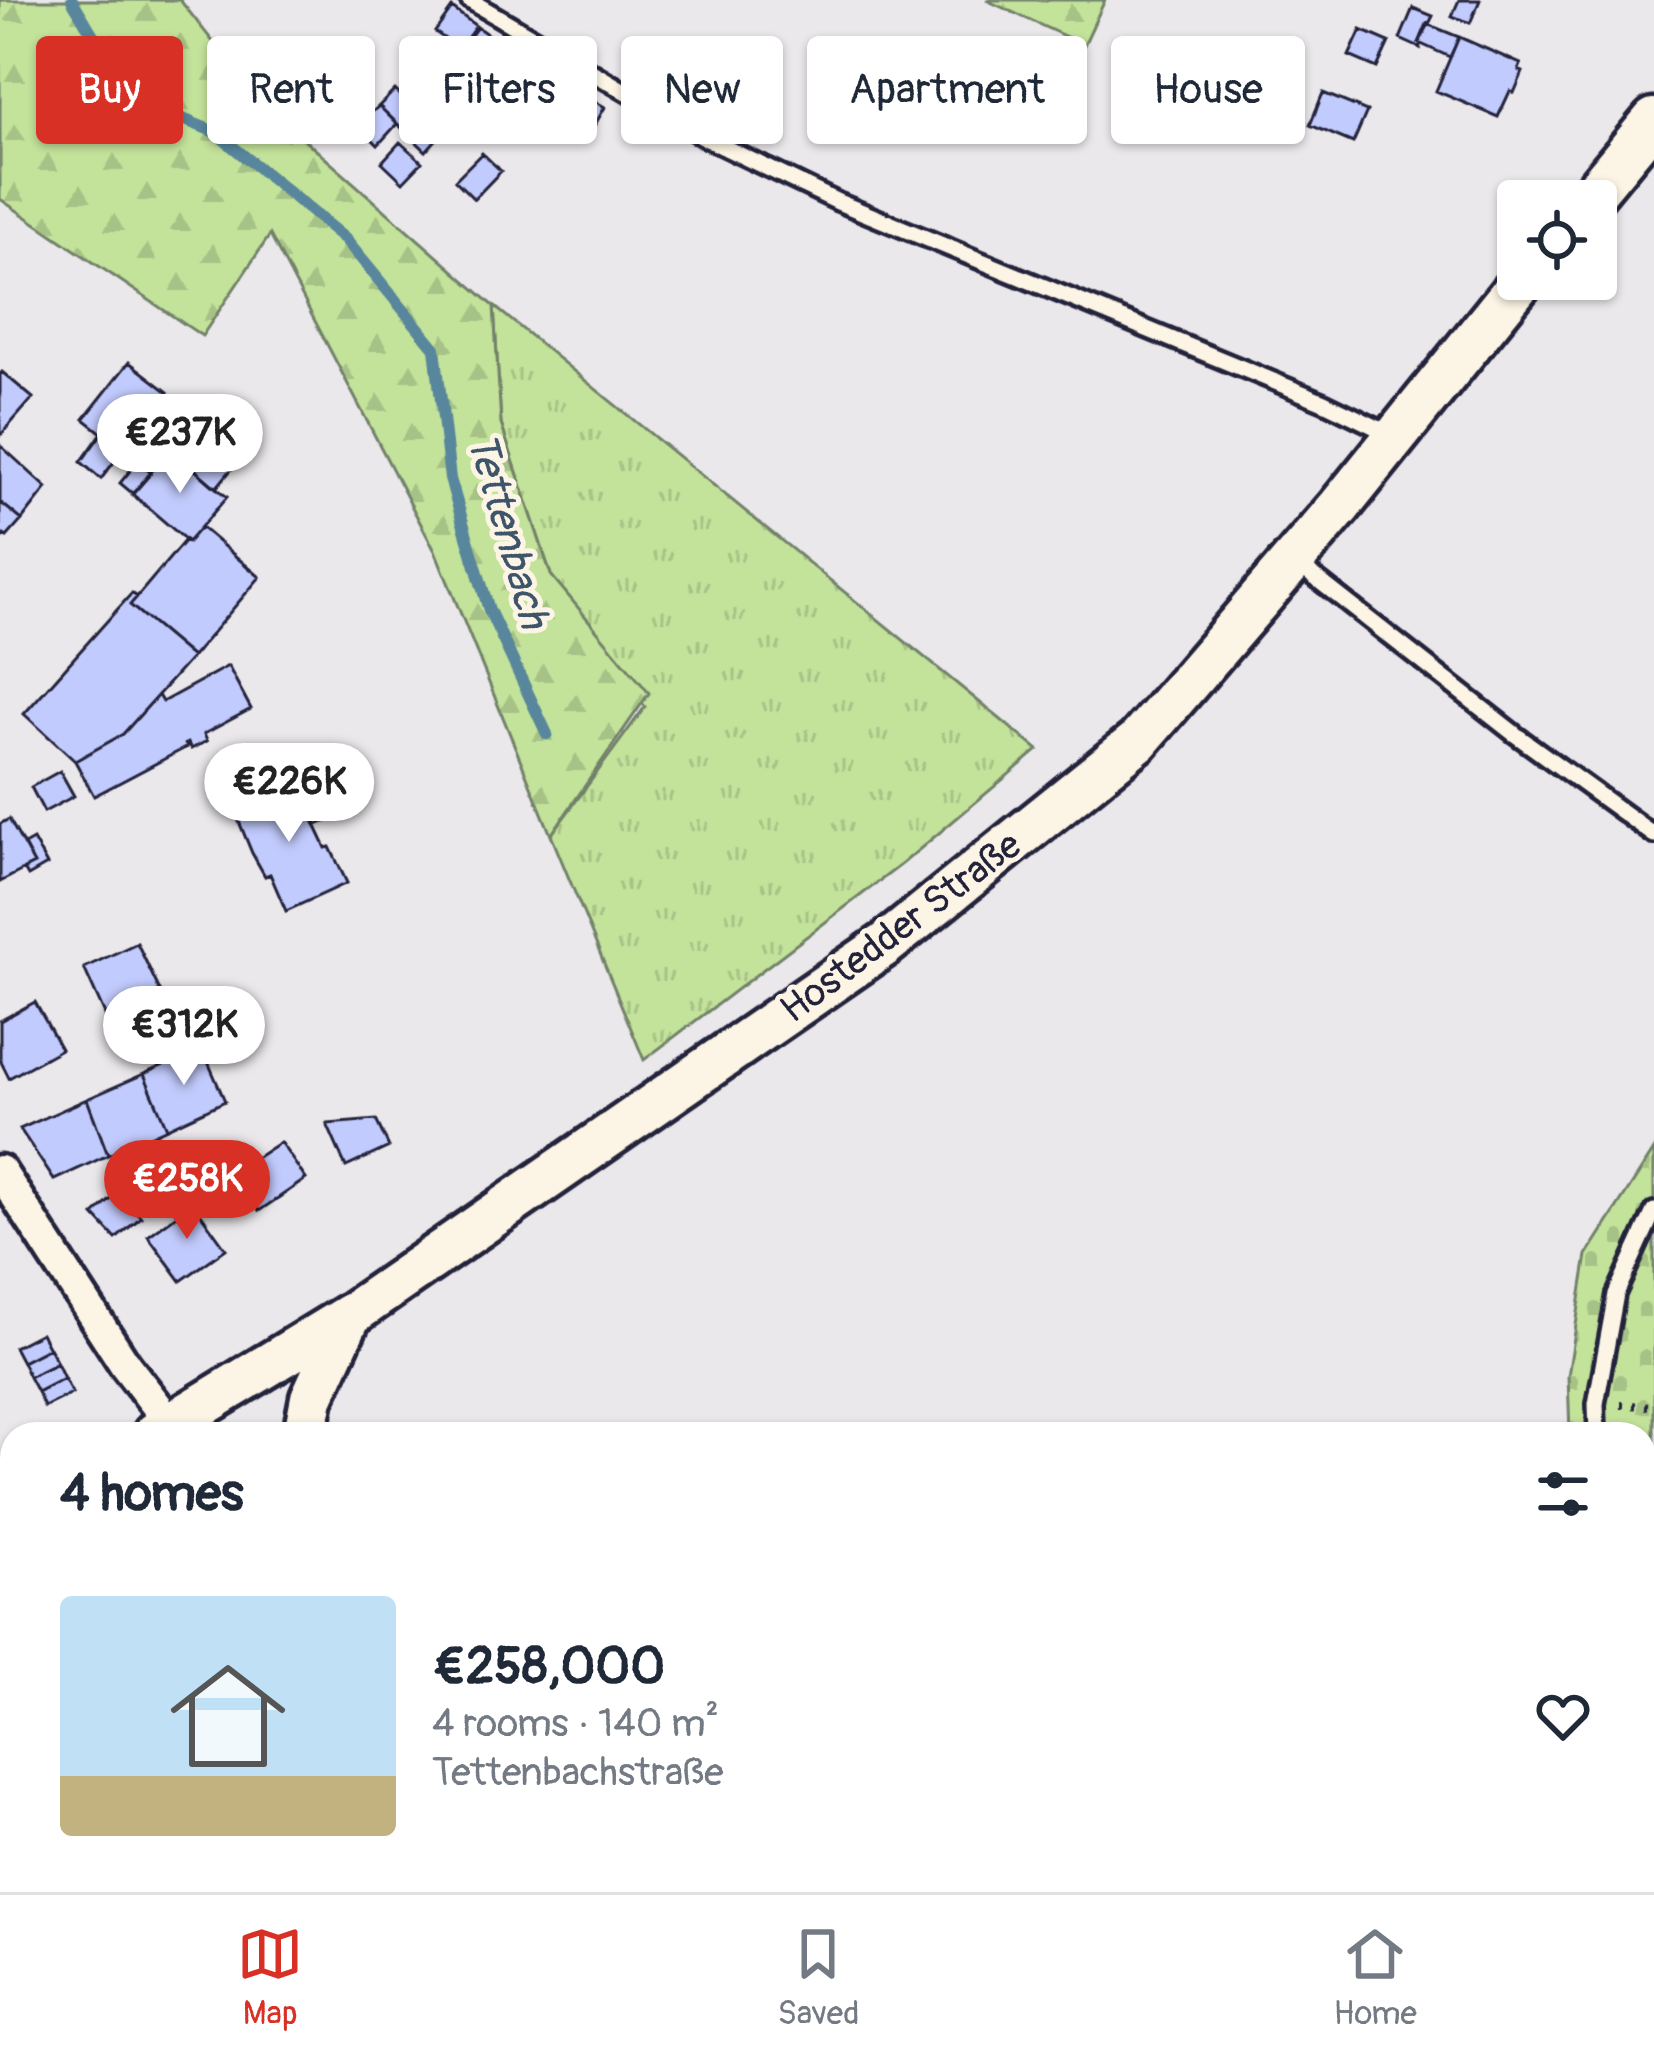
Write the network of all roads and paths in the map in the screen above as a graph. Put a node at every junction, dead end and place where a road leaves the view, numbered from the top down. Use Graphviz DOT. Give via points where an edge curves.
graph roads {
  1 [pos="470,0"];
  2 [pos="1654,121"];
  3 [pos="1605,180"];
  4 [pos="1506,300"];
  5 [pos="1395,436"];
  6 [pos="1292,560"];
  7 [pos="1654,835"];
  8 [pos="0,1171"];
  9 [pos="1654,1211"];
  10 [pos="350,1315"];
  11 [pos="163,1422"];
  12 [pos="183,1422"];
  13 [pos="307,1422"];
  14 [pos="1597,1422"];
  1 -- 5 [label="lane" via="704,137 838,202"];
  2 -- 3 [label="main road"];
  4 -- 5 [label="main road, Hostedder Straße"];
  5 -- 6 [label="main road, Hostedder Straße"];
  6 -- 7 [label="lane"];
  6 -- 10 [label="main road, Hostedder Straße" via="1138,741 886,944"];
  8 -- 11 [label="street"];
  9 -- 14 [label="lane" via="1616,1294"];
  10 -- 12 [label="main road, Hostedder Straße"];
  10 -- 13 [label="main road"];
}
